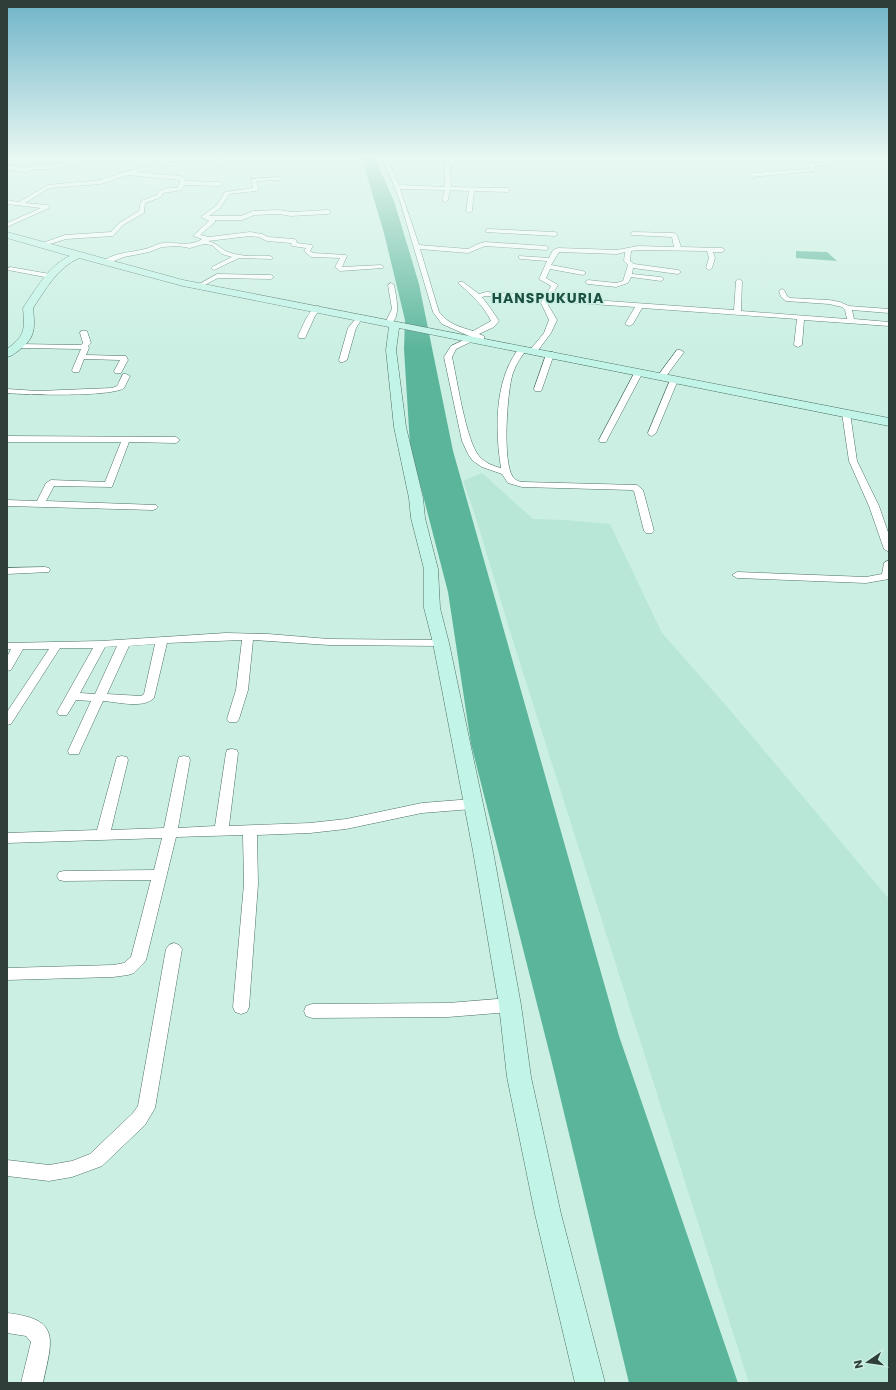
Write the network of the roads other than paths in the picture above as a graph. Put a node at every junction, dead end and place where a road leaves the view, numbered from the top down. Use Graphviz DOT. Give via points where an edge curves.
graph roads {
  1 [pos="126,221"];
  2 [pos="213,221"];
  3 [pos="408,221"];
  4 [pos="488,231"];
  5 [pos="633,234"];
  6 [pos="7,235"];
  7 [pos="205,241"];
  8 [pos="40,245"];
  9 [pos="416,247"];
  10 [pos="546,248"];
  11 [pos="678,249"];
  12 [pos="558,250"];
  13 [pos="710,250"];
  14 [pos="722,250"];
  15 [pos="628,251"];
  16 [pos="79,255"];
  17 [pos="238,256"];
  18 [pos="521,257"];
  19 [pos="270,258"];
  20 [pos="551,260"];
  21 [pos="104,263"];
  22 [pos="631,266"];
  23 [pos="381,267"];
  24 [pos="548,267"];
  25 [pos="214,268"];
  26 [pos="709,268"];
  27 [pos="10,270"];
  28 [pos="583,272"];
  29 [pos="678,272"];
  30 [pos="628,275"];
  31 [pos="50,276"];
  32 [pos="271,277"];
  33 [pos="661,279"];
  34 [pos="739,281"];
  35 [pos="588,282"];
  36 [pos="460,283"];
  37 [pos="391,285"];
  38 [pos="199,286"];
  39 [pos="782,291"];
  40 [pos="478,296"];
  41 [pos="545,299"];
  42 [pos="639,306"];
  43 [pos="318,308"];
  44 [pos="848,308"];
  45 [pos="889,311"];
  46 [pos="737,314"];
  47 [pos="360,317"];
  48 [pos="801,318"];
  49 [pos="852,322"];
  50 [pos="394,324"];
  51 [pos="629,324"];
  52 [pos="889,324"];
  53 [pos="84,333"];
  54 [pos="302,336"];
  55 [pos="472,337"];
  56 [pos="798,345"];
  57 [pos="18,346"];
  58 [pos="84,347"];
  59 [pos="118,348"];
  60 [pos="528,350"];
  61 [pos="680,352"];
  62 [pos="7,354"];
  63 [pos="550,354"];
  64 [pos="81,357"];
  65 [pos="112,358"];
  66 [pos="343,360"];
  67 [pos="76,370"];
  68 [pos="118,371"];
  69 [pos="639,372"];
  70 [pos="126,376"];
  71 [pos="662,377"];
  72 [pos="674,380"];
  73 [pos="538,389"];
  74 [pos="7,391"];
  75 [pos="846,413"];
  76 [pos="889,422"];
  77 [pos="652,433"];
  78 [pos="7,439"];
  79 [pos="126,440"];
  80 [pos="176,440"];
  81 [pos="603,440"];
  82 [pos="506,472"];
  83 [pos="7,503"];
  84 [pos="40,504"];
  85 [pos="154,507"];
  86 [pos="649,531"];
  87 [pos="889,550"];
  88 [pos="889,563"];
  89 [pos="45,570"];
  90 [pos="7,571"];
  91 [pos="737,575"];
  92 [pos="248,636"];
  93 [pos="162,640"];
  94 [pos="125,642"];
  95 [pos="441,643"];
  96 [pos="102,644"];
  97 [pos="7,646"];
  98 [pos="19,646"];
  99 [pos="56,646"];
  100 [pos="7,668"];
  101 [pos="72,696"];
  102 [pos="99,698"];
  103 [pos="63,712"];
  104 [pos="233,719"];
  105 [pos="7,721"];
  106 [pos="74,751"];
  107 [pos="232,753"];
  108 [pos="122,760"];
  109 [pos="184,760"];
  110 [pos="472,804"];
  111 [pos="250,831"];
  112 [pos="170,832"];
  113 [pos="222,832"];
  114 [pos="103,834"];
  115 [pos="7,838"];
  116 [pos="160,875"];
  117 [pos="64,876"];
  118 [pos="174,948"];
  119 [pos="7,974"];
  120 [pos="510,1005"];
  121 [pos="241,1007"];
  122 [pos="312,1011"];
  123 [pos="7,1168"];
  124 [pos="7,1323"];
  125 [pos="32,1383"];
  126 [pos="590,1383"];
  1 -- 8 [label="street" via="113,234 65,237"];
  2 -- 7 [label="street" via="196,236"];
  3 -- 9 [label="street"];
  4 -- 10 [label="street" via="557,232"];
  5 -- 11 [label="street" via="674,236"];
  6 -- 8 [label="street"];
  7 -- 17 [label="street" via="214,244 218,250"];
  7 -- 21 [label="street" via="190,246 161,245 147,251 122,255"];
  7 -- 23 [label="street" via="227,236 257,234 265,238 294,240 294,245 310,246 307,251 311,255 344,256 338,267 340,269"];
  8 -- 16 [label="street"];
  9 -- 10 [label="street" via="465,251 485,244"];
  9 -- 55 [label="street" via="438,316"];
  10 -- 12 [label="street"];
  11 -- 13 [label="street"];
  11 -- 15 [label="street" via="638,248"];
  12 -- 15 [label="street"];
  12 -- 20 [label="street"];
  13 -- 14 [label="street"];
  13 -- 26 [label="street" via="712,260"];
  15 -- 22 [label="street" via="627,261"];
  16 -- 21 [label="street"];
  16 -- 31 [label="street" via="65,261"];
  17 -- 19 [label="street"];
  17 -- 25 [label="street"];
  18 -- 20 [label="street"];
  20 -- 24 [label="street"];
  21 -- 38 [label="street"];
  22 -- 29 [label="street"];
  22 -- 30 [label="street"];
  24 -- 28 [label="street"];
  24 -- 41 [label="street" via="542,279 555,287"];
  27 -- 31 [label="street"];
  30 -- 33 [label="street"];
  30 -- 35 [label="street" via="623,284"];
  31 -- 57 [label="street" via="28,308 30,329"];
  32 -- 38 [label="street" via="217,276"];
  34 -- 46 [label="street"];
  36 -- 40 [label="street"];
  37 -- 50 [label="street" via="395,309"];
  38 -- 43 [label="street"];
  39 -- 44 [label="street" via="788,300 838,303"];
  40 -- 41 [label="street"];
  40 -- 55 [label="street" via="495,321"];
  41 -- 42 [label="street"];
  41 -- 60 [label="street" via="544,306 553,320 547,333"];
  42 -- 46 [label="street"];
  42 -- 51 [label="street"];
  43 -- 47 [label="street"];
  43 -- 54 [label="street"];
  44 -- 45 [label="street"];
  44 -- 49 [label="street"];
  46 -- 48 [label="street"];
  47 -- 50 [label="street"];
  47 -- 66 [label="street" via="352,328"];
  48 -- 49 [label="street"];
  48 -- 56 [label="street"];
  49 -- 52 [label="street"];
  50 -- 55 [label="street"];
  50 -- 95 [label="street" via="391,350 400,426 419,523 432,569 432,608"];
  53 -- 58 [label="street" via="87,343"];
  55 -- 60 [label="street"];
  55 -- 82 [label="street" via="449,351 448,357 466,441 479,463"];
  57 -- 58 [label="street"];
  57 -- 62 [label="street"];
  58 -- 64 [label="street"];
  59 -- 65 [label="street"];
  60 -- 63 [label="street"];
  60 -- 82 [label="street" via="514,361 504,397"];
  61 -- 71 [label="street"];
  63 -- 69 [label="street"];
  63 -- 73 [label="street"];
  64 -- 65 [label="street"];
  64 -- 67 [label="street"];
  65 -- 68 [label="street" via="124,360"];
  69 -- 71 [label="street"];
  69 -- 81 [label="street"];
  70 -- 74 [label="street" via="120,388 112,390 38,393"];
  71 -- 72 [label="street"];
  72 -- 75 [label="street"];
  72 -- 77 [label="street"];
  75 -- 76 [label="street"];
  75 -- 87 [label="street" via="853,461 874,506"];
  78 -- 79 [label="street"];
  79 -- 80 [label="street"];
  79 -- 84 [label="street" via="109,485 51,482"];
  82 -- 86 [label="street" via="514,483 524,485 634,487 638,490"];
  83 -- 84 [label="street"];
  84 -- 85 [label="street"];
  88 -- 91 [label="street" via="886,576 866,580"];
  89 -- 90 [label="street"];
  92 -- 93 [label="street"];
  92 -- 95 [label="street" via="329,642"];
  92 -- 104 [label="street" via="242,690"];
  93 -- 94 [label="street"];
  93 -- 102 [label="street" via="150,695 147,698"];
  94 -- 96 [label="street"];
  94 -- 102 [label="street"];
  95 -- 110 [label="street"];
  96 -- 99 [label="street"];
  96 -- 101 [label="street"];
  97 -- 98 [label="street"];
  98 -- 99 [label="street"];
  98 -- 100 [label="street"];
  99 -- 105 [label="street"];
  101 -- 102 [label="street"];
  101 -- 103 [label="street"];
  102 -- 106 [label="street"];
  107 -- 113 [label="street"];
  108 -- 114 [label="street"];
  109 -- 112 [label="street"];
  110 -- 111 [label="street" via="422,808 346,824"];
  110 -- 120 [label="street"];
  111 -- 113 [label="street"];
  111 -- 121 [label="street" via="251,884"];
  112 -- 113 [label="street"];
  112 -- 114 [label="street"];
  112 -- 116 [label="street"];
  114 -- 115 [label="street"];
  116 -- 117 [label="street"];
  116 -- 119 [label="street" via="138,960 128,969"];
  118 -- 123 [label="street" via="146,1108 139,1119 96,1160 72,1169 49,1173"];
  120 -- 122 [label="street" via="448,1010"];
  120 -- 126 [label="street" via="519,1077 548,1214"];
  124 -- 125 [label="street" via="30,1327 40,1337"];
}
